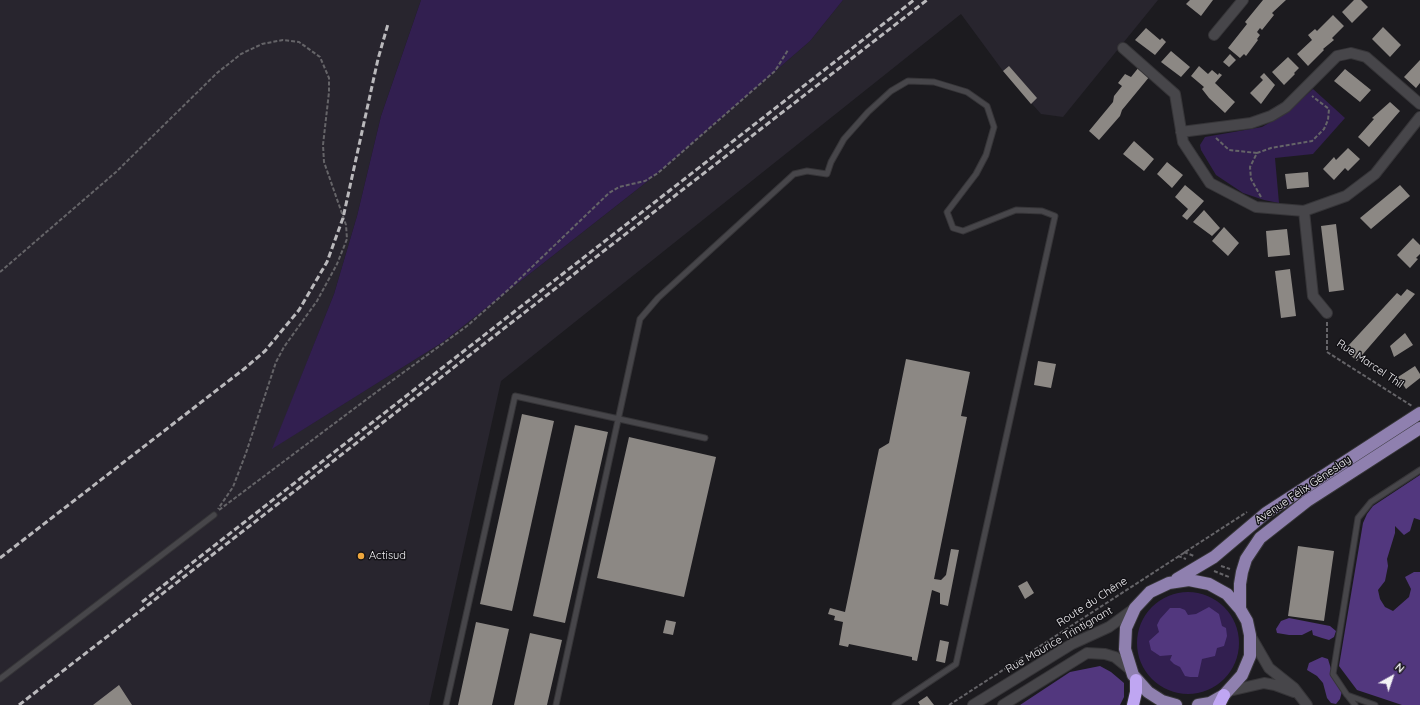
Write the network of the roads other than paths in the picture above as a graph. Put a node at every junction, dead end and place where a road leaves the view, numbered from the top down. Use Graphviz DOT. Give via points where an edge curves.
graph roads {
  1 [pos="1243,0"];
  2 [pos="1214,35"];
  3 [pos="1123,48"];
  4 [pos="1420,104"];
  5 [pos="1420,117"];
  6 [pos="1181,132"];
  7 [pos="1304,211"];
  8 [pos="1328,313"];
  9 [pos="1417,410"];
  10 [pos="618,418"];
  11 [pos="1420,428"];
  12 [pos="705,438"];
  13 [pos="1420,470"];
  14 [pos="214,515"];
  15 [pos="1169,583"];
  16 [pos="1135,608"];
  17 [pos="1240,608"];
  18 [pos="1250,635"];
  19 [pos="1134,675"];
  20 [pos="0,679"];
  21 [pos="1347,695"];
  22 [pos="1299,696"];
  23 [pos="1224,697"];
  24 [pos="446,705"];
  25 [pos="556,705"];
  26 [pos="895,705"];
  27 [pos="973,705"];
  28 [pos="1003,705"];
  29 [pos="1132,705"];
  30 [pos="1139,705"];
  31 [pos="1176,705"];
  32 [pos="1198,705"];
  33 [pos="1307,705"];
  34 [pos="1355,705"];
  35 [pos="1374,705"];
  1 -- 2 [label="street"];
  3 -- 6 [label="street" via="1175,94"];
  4 -- 6 [label="street" via="1366,57 1351,53 1337,56 1286,107 1271,116 1251,123"];
  5 -- 7 [label="street" via="1374,174 1346,196"];
  6 -- 7 [label="street" via="1183,142 1210,183 1256,207"];
  7 -- 8 [label="street" via="1313,296"];
  9 -- 15 [label="main road, Avenue Félix Géneslay" via="1266,513 1214,557"];
  10 -- 12 [label="lane"];
  10 -- 24 [label="lane" via="515,396"];
  10 -- 25 [label="lane"];
  10 -- 26 [label="lane" via="640,319 658,298 794,174 807,171 827,174 831,162 848,134 891,91 908,81 934,82 967,92 986,106 994,127 988,149 976,174 947,212 953,228 963,231 1016,210 1042,211 1054,216 956,664"];
  11 -- 17 [label="main road, Avenue Félix Géneslay" via="1306,501 1260,538 1243,567"];
  13 -- 21 [label="lane" via="1371,502 1358,518 1333,674"];
  14 -- 20 [label="lane"];
  15 -- 16 [label="main road" via="1150,592"];
  15 -- 17 [label="main road" via="1189,580 1209,584 1227,594"];
  16 -- 19 [label="main road" via="1126,628 1125,649"];
  16 -- 27 [label="street, Rue Maurice Trintignant" via="1109,627 1072,644"];
  17 -- 18 [label="main road" via="1247,621"];
  18 -- 22 [label="street" via="1269,668 1286,681"];
  18 -- 23 [label="main road" via="1250,656 1242,675"];
  19 -- 28 [label="street" via="1115,657 1087,653"];
  19 -- 29 [label="highway" via="1135,697"];
  19 -- 30 [label="highway"];
  19 -- 31 [label="main road" via="1148,692 1162,701"];
  21 -- 34 [label="lane"];
  21 -- 35 [label="lane"];
  22 -- 23 [label="street" via="1286,688 1264,683"];
  22 -- 33 [label="street"];
  23 -- 32 [label="main road"];
}
